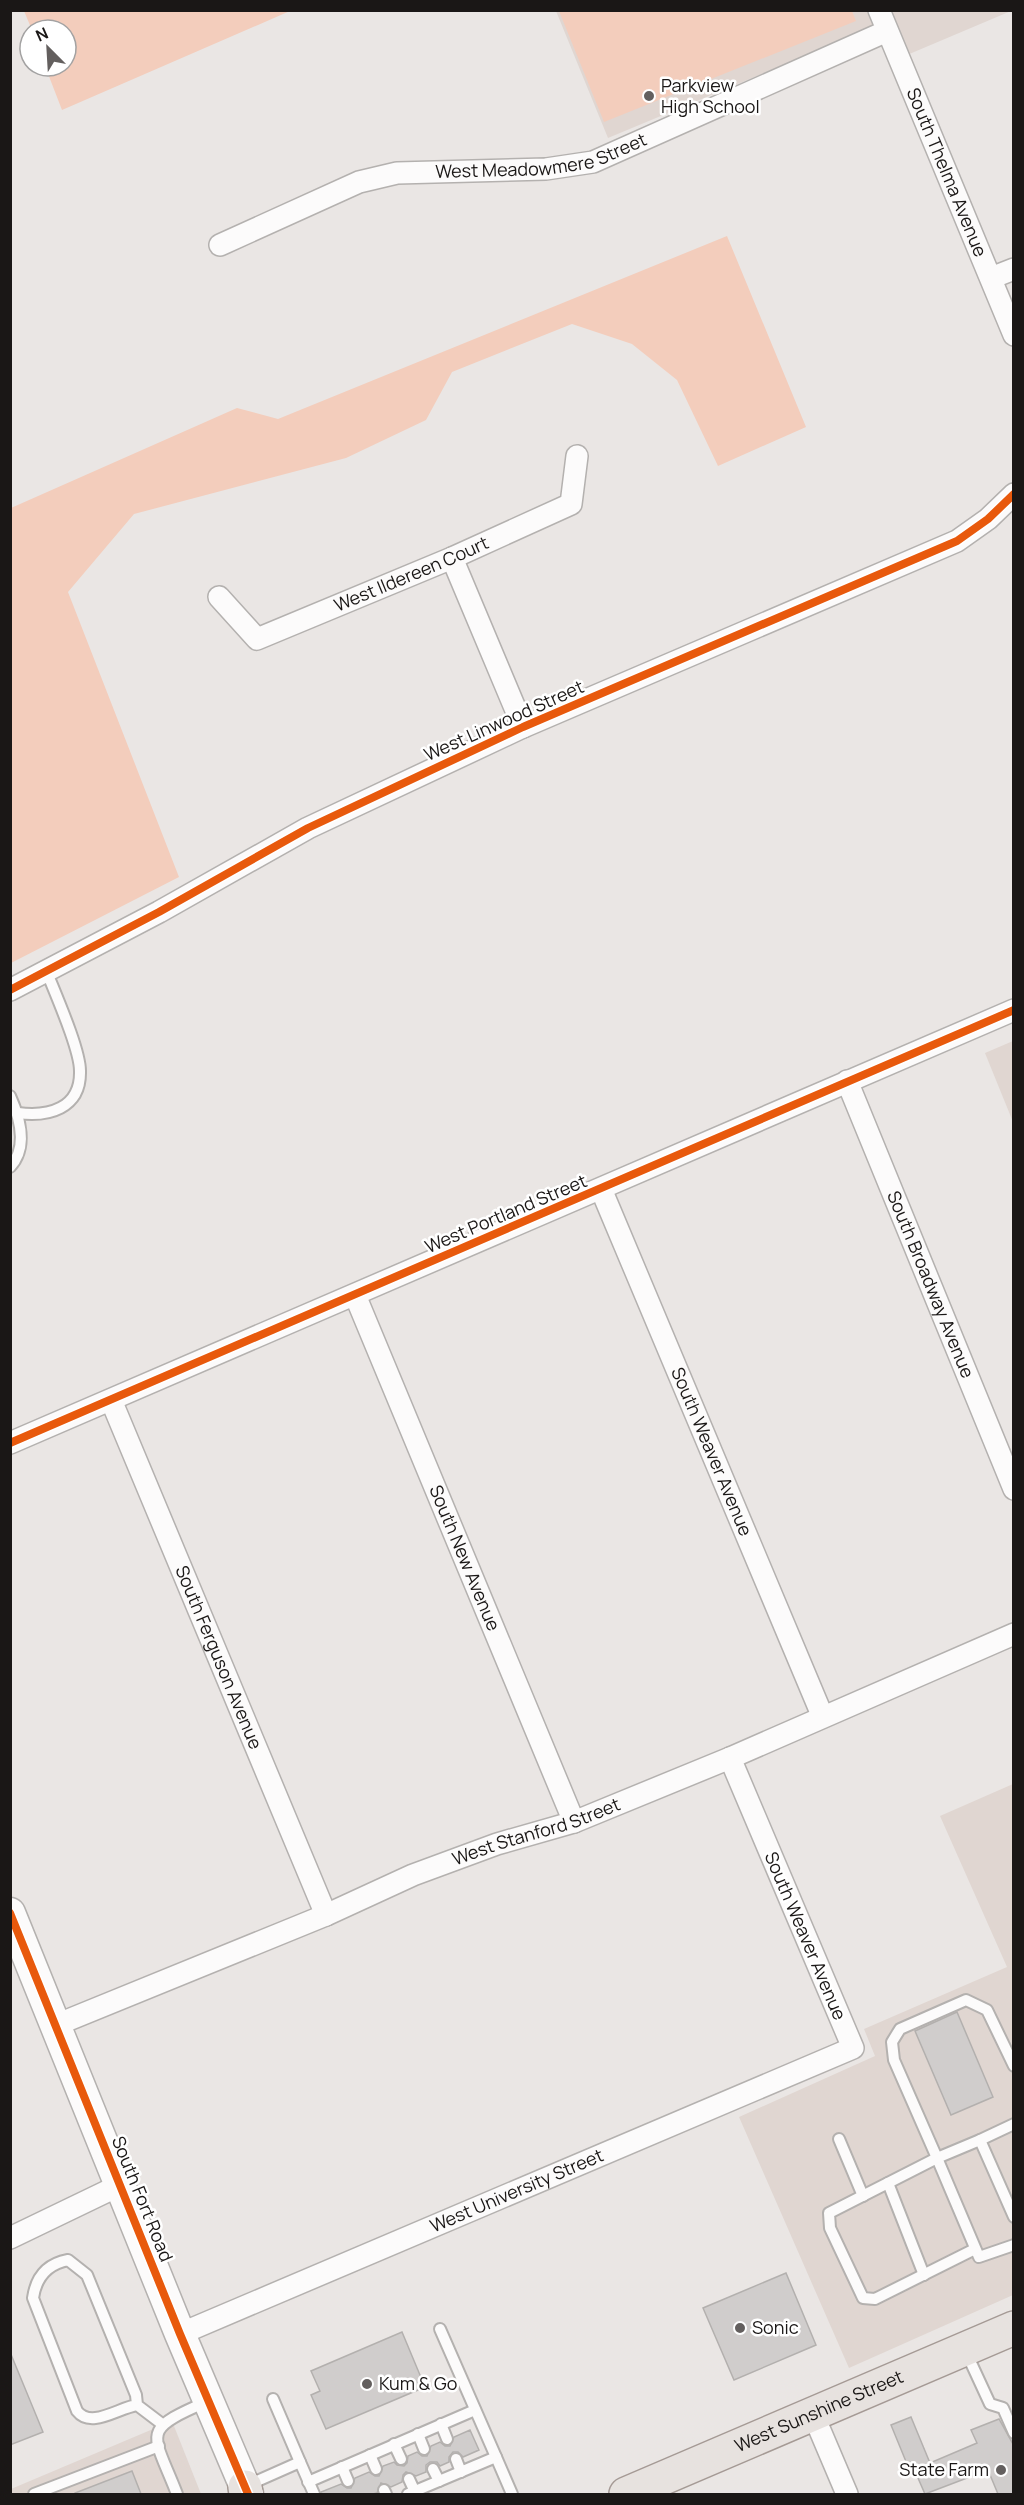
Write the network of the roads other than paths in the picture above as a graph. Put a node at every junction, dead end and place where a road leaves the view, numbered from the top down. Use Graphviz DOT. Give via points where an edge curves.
graph roads {
  1 [pos="879,10"];
  2 [pos="887,31"];
  3 [pos="220,245"];
  4 [pos="1014,268"];
  5 [pos="991,279"];
  6 [pos="1014,335"];
  7 [pos="577,456"];
  8 [pos="1014,494"];
  9 [pos="452,558"];
  10 [pos="219,597"];
  11 [pos="523,727"];
  12 [pos="46,970"];
  13 [pos="10,990"];
  14 [pos="1014,1010"];
  15 [pos="847,1081"];
  16 [pos="10,1096"];
  17 [pos="18,1113"];
  18 [pos="10,1167"];
  19 [pos="601,1189"];
  20 [pos="356,1295"];
  21 [pos="111,1400"];
  22 [pos="10,1443"];
  23 [pos="1014,1489"];
  24 [pos="1014,1634"];
  25 [pos="822,1715"];
  26 [pos="730,1758"];
  27 [pos="574,1822"];
  28 [pos="10,1913"];
  29 [pos="326,1915"];
  30 [pos="56,2025"];
  31 [pos="853,2048"];
  32 [pos="1014,2066"];
  33 [pos="1014,2124"];
  34 [pos="839,2139"];
  35 [pos="980,2140"];
  36 [pos="937,2158"];
  37 [pos="888,2183"];
  38 [pos="120,2185"];
  39 [pos="863,2196"];
  40 [pos="1014,2217"];
  41 [pos="10,2238"];
  42 [pos="1014,2245"];
  43 [pos="975,2249"];
  44 [pos="924,2275"];
  45 [pos="440,2329"];
  46 [pos="1013,2329"];
  47 [pos="180,2334"];
  48 [pos="965,2349"];
  49 [pos="273,2399"];
  50 [pos="208,2401"];
  51 [pos="137,2405"];
  52 [pos="475,2410"];
  53 [pos="813,2414"];
  54 [pos="162,2424"];
  55 [pos="441,2424"];
  56 [pos="1014,2433"];
  57 [pos="418,2434"];
  58 [pos="447,2439"];
  59 [pos="394,2444"];
  60 [pos="159,2446"];
  61 [pos="424,2449"];
  62 [pos="370,2455"];
  63 [pos="496,2457"];
  64 [pos="401,2459"];
  65 [pos="456,2460"];
  66 [pos="300,2462"];
  67 [pos="342,2467"];
  68 [pos="376,2469"];
  69 [pos="433,2469"];
  70 [pos="461,2472"];
  71 [pos="409,2479"];
  72 [pos="348,2481"];
  73 [pos="439,2481"];
  74 [pos="308,2482"];
  75 [pos="246,2492"];
  76 [pos="411,2493"];
  77 [pos="34,2494"];
  78 [pos="177,2494"];
  79 [pos="314,2494"];
  80 [pos="512,2494"];
  81 [pos="626,2494"];
  82 [pos="847,2494"];
  1 -- 2 [label="street, South Thelma Avenue"];
  2 -- 3 [label="street, West Meadowmere Street" via="593,162 546,169 397,172 359,182"];
  2 -- 5 [label="street, South Thelma Avenue"];
  4 -- 5 [label="street"];
  5 -- 6 [label="street, South Thelma Avenue"];
  7 -- 9 [label="street, West Ildereen Court" via="571,504"];
  8 -- 11 [label="street, West Linwood Street" via="957,541"];
  9 -- 10 [label="street, West Ildereen Court" via="257,639"];
  9 -- 11 [label="street"];
  11 -- 12 [label="street, West Linwood Street" via="308,828"];
  12 -- 13 [label="street, West Linwood Street"];
  12 -- 17 [label="lane" via="81,1073 75,1091 62,1108 44,1115"];
  14 -- 15 [label="street, West Portland Street"];
  15 -- 19 [label="street, West Portland Street"];
  15 -- 23 [label="street, South Broadway Avenue"];
  16 -- 17 [label="lane"];
  17 -- 18 [label="lane" via="20,1153"];
  19 -- 20 [label="street, West Portland Street"];
  19 -- 25 [label="street, South Weaver Avenue"];
  20 -- 21 [label="street, West Portland Street"];
  20 -- 27 [label="street, South New Avenue"];
  21 -- 22 [label="street, West Portland Street"];
  21 -- 29 [label="street, South Ferguson Avenue"];
  24 -- 25 [label="street, West Stanford Street"];
  25 -- 26 [label="street, West Stanford Street"];
  26 -- 27 [label="street, West Stanford Street"];
  26 -- 31 [label="street, South Weaver Avenue"];
  27 -- 29 [label="street, West Stanford Street" via="413,1875"];
  28 -- 30 [label="street, South Fort Road" via="24,1961"];
  29 -- 30 [label="street, West Stanford Street"];
  30 -- 38 [label="street, South Fort Road"];
  31 -- 47 [label="street, West University Street"];
  32 -- 36 [label="lane" via="987,2010 966,2000 900,2029 892,2042 894,2060"];
  33 -- 35 [label="lane"];
  34 -- 39 [label="lane"];
  35 -- 36 [label="lane"];
  35 -- 40 [label="lane"];
  36 -- 37 [label="lane"];
  36 -- 43 [label="lane"];
  37 -- 39 [label="lane"];
  37 -- 44 [label="lane"];
  38 -- 41 [label="street"];
  38 -- 47 [label="street, South Fort Road"];
  39 -- 44 [label="lane" via="829,2214 830,2228 863,2298 875,2299"];
  42 -- 43 [label="lane" via="979,2257"];
  43 -- 44 [label="lane"];
  45 -- 52 [label="lane"];
  46 -- 48 [label="main road, West Sunshine Street"];
  47 -- 50 [label="street, South Fort Road"];
  48 -- 53 [label="main road, West Sunshine Street"];
  48 -- 56 [label="lane" via="990,2404 1003,2408"];
  49 -- 66 [label="lane"];
  50 -- 54 [label="lane"];
  50 -- 75 [label="street, South Fort Road"];
  51 -- 51 [label="lane" via="90,2420 77,2411 33,2298 34,2286 48,2267 68,2260 87,2275"];
  51 -- 54 [label="lane"];
  52 -- 55 [label="lane"];
  52 -- 63 [label="lane"];
  53 -- 81 [label="main road, West Sunshine Street"];
  53 -- 82 [label="street"];
  54 -- 60 [label="lane"];
  55 -- 57 [label="lane"];
  55 -- 58 [label="lane"];
  57 -- 59 [label="lane"];
  57 -- 61 [label="lane"];
  59 -- 62 [label="lane"];
  59 -- 64 [label="lane"];
  60 -- 77 [label="lane"];
  60 -- 78 [label="lane"];
  62 -- 67 [label="lane"];
  62 -- 68 [label="lane"];
  63 -- 70 [label="lane"];
  63 -- 80 [label="lane"];
  65 -- 70 [label="lane"];
  66 -- 74 [label="lane"];
  66 -- 75 [label="lane"];
  67 -- 72 [label="lane"];
  67 -- 74 [label="lane"];
  69 -- 73 [label="lane"];
  70 -- 73 [label="lane"];
  71 -- 76 [label="lane"];
  73 -- 76 [label="lane"];
  74 -- 79 [label="lane"];
}
